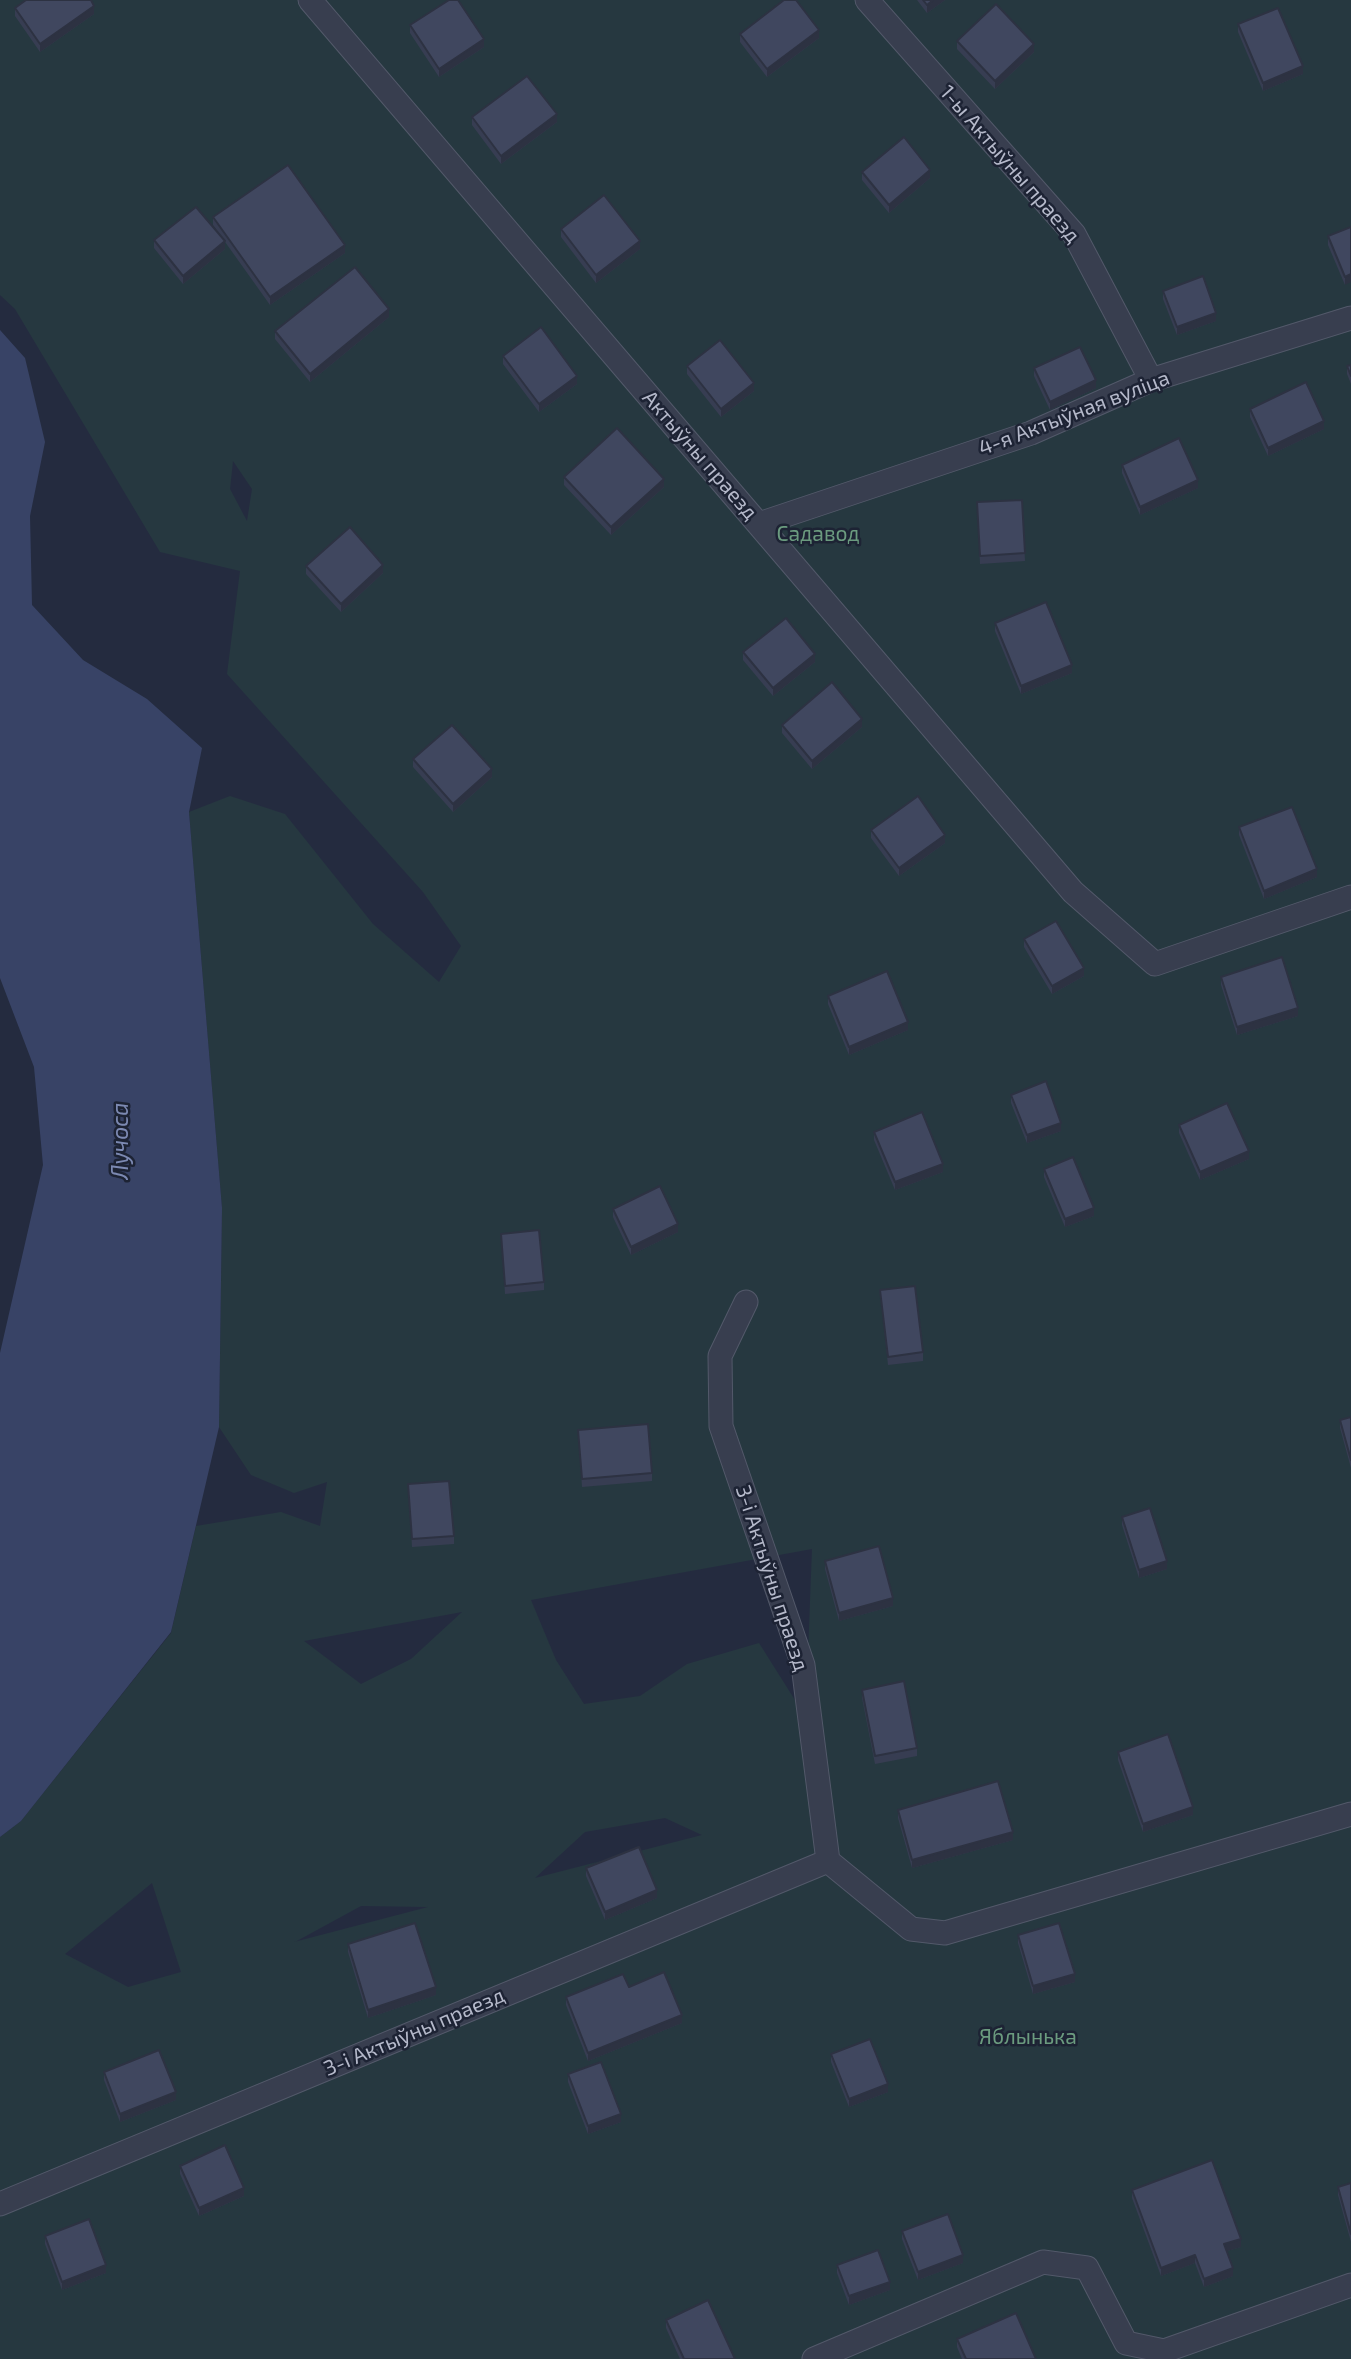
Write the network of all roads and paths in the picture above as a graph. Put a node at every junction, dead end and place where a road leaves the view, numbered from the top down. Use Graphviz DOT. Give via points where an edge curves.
graph roads {
  1 [pos="310,0"];
  2 [pos="867,0"];
  3 [pos="1351,318"];
  4 [pos="1152,380"];
  5 [pos="759,524"];
  6 [pos="1351,897"];
  7 [pos="746,1302"];
  8 [pos="1351,1814"];
  9 [pos="828,1861"];
  10 [pos="0,2204"];
  11 [pos="1351,2286"];
  12 [pos="814,2359"];
  1 -- 5 [label="lane, Актыўны праезд"];
  2 -- 4 [label="lane, 1-ы Актыўны праезд" via="1074,234"];
  3 -- 4 [label="lane, 4-я Актыўная вуліца"];
  4 -- 5 [label="lane, 4-я Актыўная вуліца" via="1031,433"];
  5 -- 6 [label="lane, Актыўны праезд" via="1073,892 1155,964"];
  7 -- 9 [label="lane, 3-і Актыўны праезд" via="720,1356 721,1426 803,1665"];
  8 -- 9 [label="lane" via="945,1933 911,1929"];
  9 -- 10 [label="lane, 3-і Актыўны праезд"];
  11 -- 12 [label="lane" via="1164,2351 1126,2343 1087,2268 1043,2262"];
}
